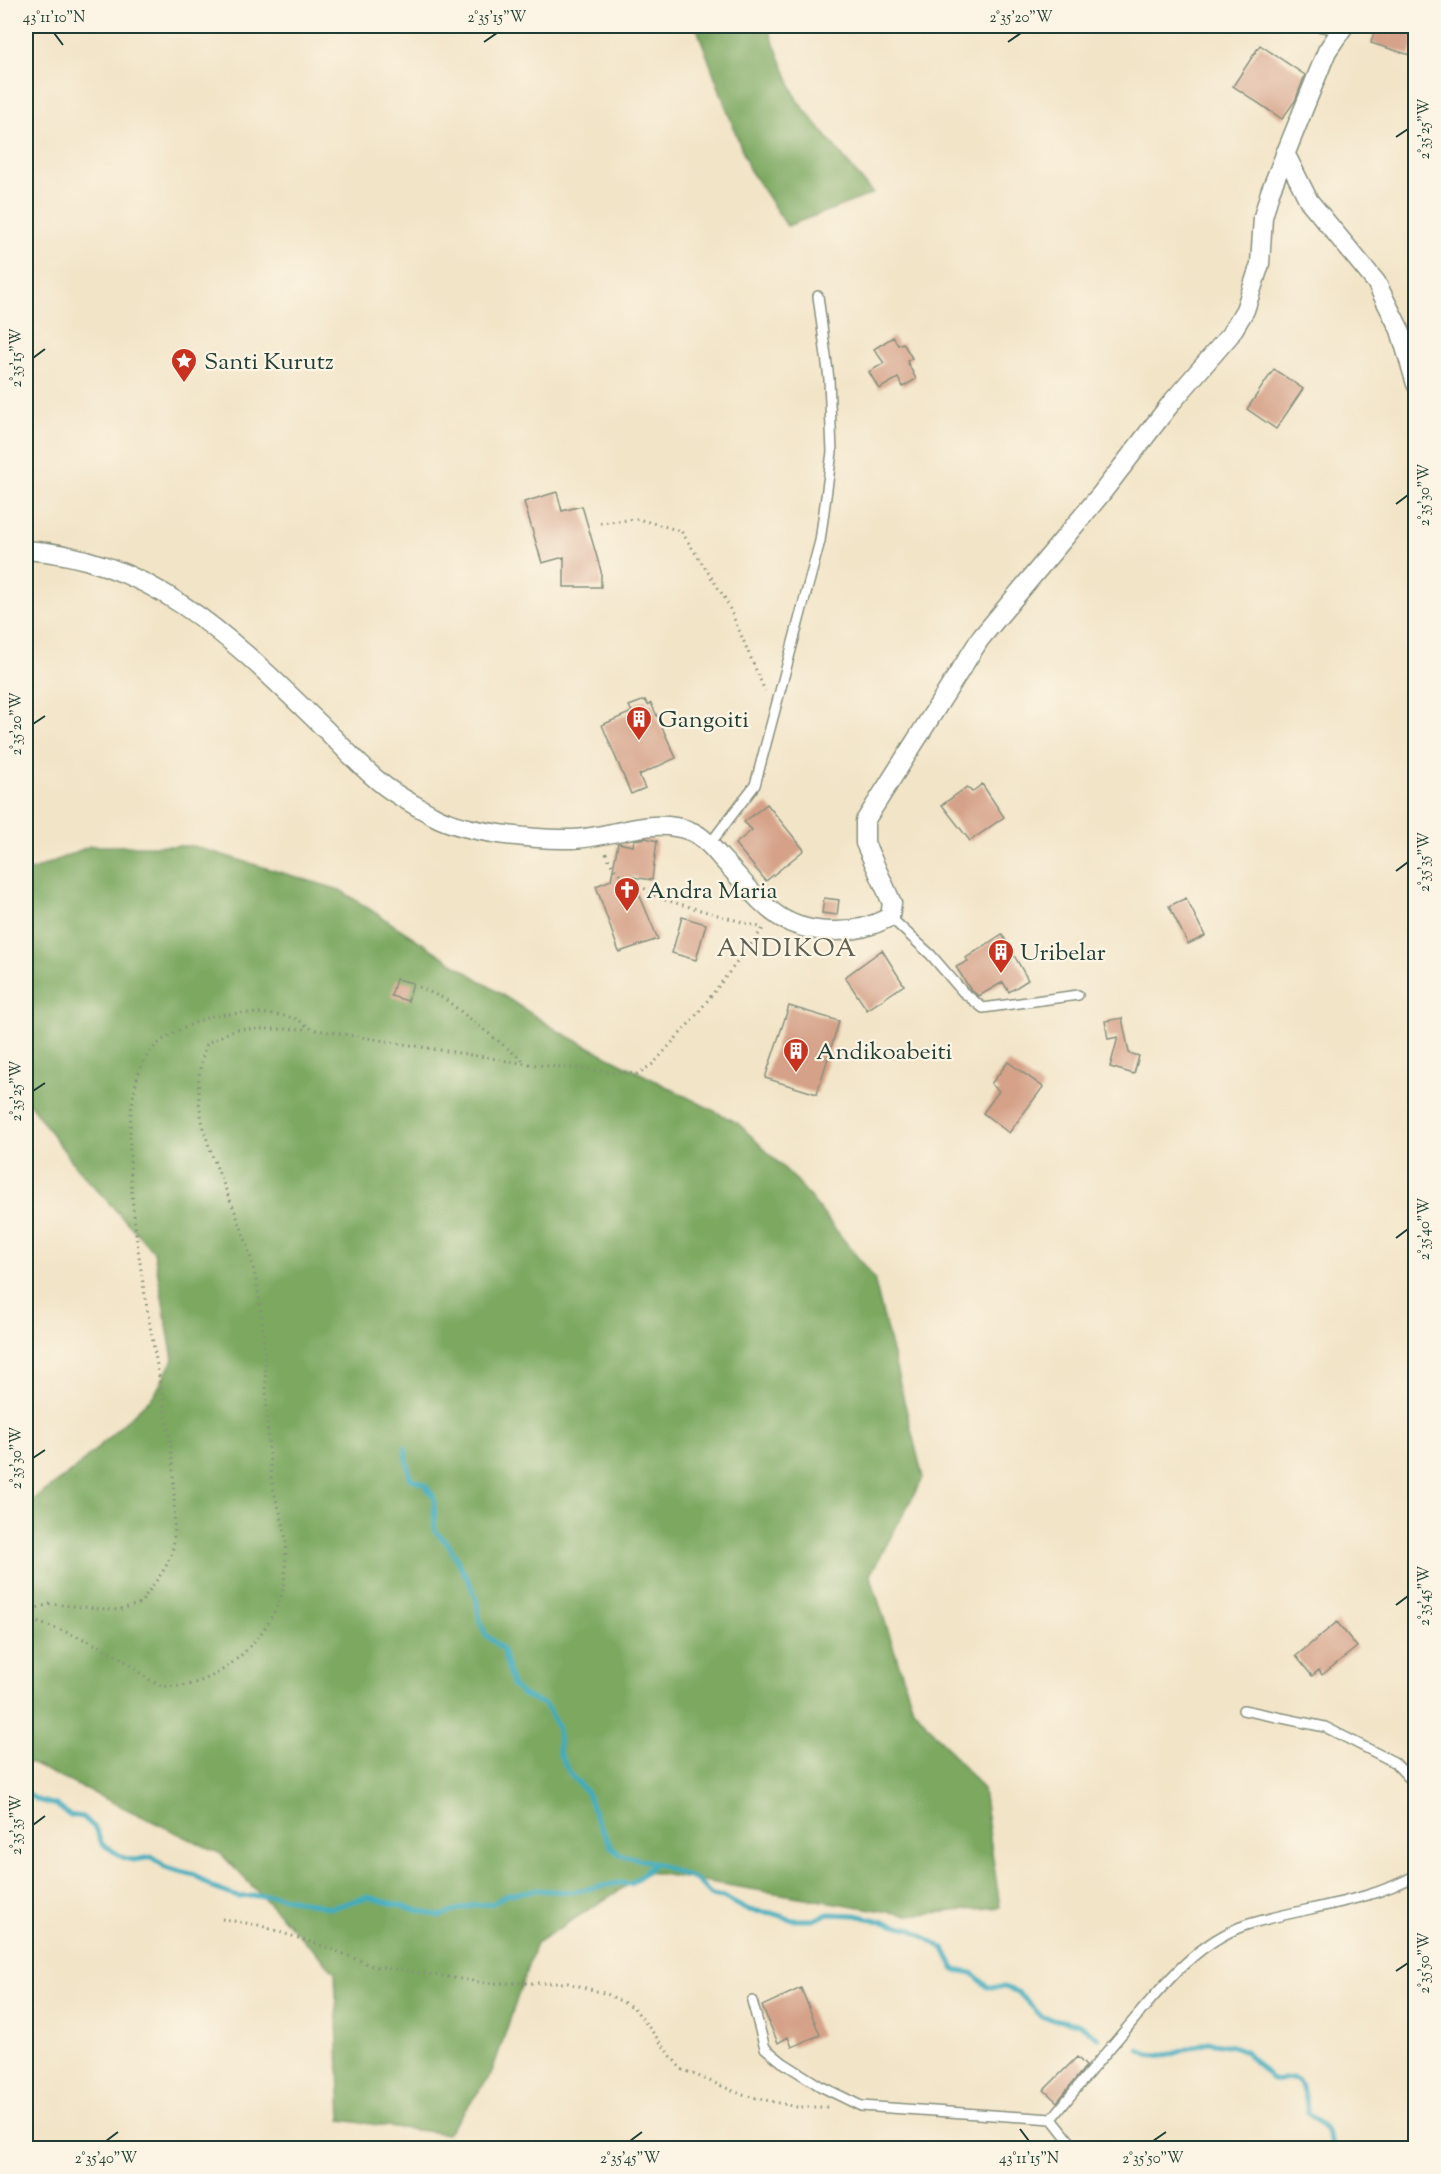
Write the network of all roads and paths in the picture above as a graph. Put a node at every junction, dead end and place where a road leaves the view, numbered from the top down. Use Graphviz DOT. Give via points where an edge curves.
graph roads {
  1 [pos="1318,26"];
  2 [pos="1342,28"];
  3 [pos="1286,153"];
  4 [pos="818,296"];
  5 [pos="1416,384"];
  6 [pos="600,523"];
  7 [pos="26,550"];
  8 [pos="765,696"];
  9 [pos="599,835"];
  10 [pos="709,845"];
  11 [pos="890,917"];
  12 [pos="768,921"];
  13 [pos="419,987"];
  14 [pos="1078,995"];
  15 [pos="311,1029"];
  16 [pos="527,1064"];
  17 [pos="26,1611"];
  18 [pos="26,1619"];
  19 [pos="1243,1710"];
  20 [pos="1416,1785"];
  21 [pos="1416,1875"];
  22 [pos="222,1919"];
  23 [pos="752,2001"];
  24 [pos="861,2106"];
  25 [pos="1052,2120"];
  26 [pos="1075,2148"];
  1 -- 2 [label="lane"];
  2 -- 3 [label="street" via="1327,51"];
  3 -- 5 [label="street" via="1309,201 1376,282 1400,330"];
  3 -- 11 [label="street" via="1263,217 1260,264 1245,310 1230,335 980,639 865,821 865,843 892,903"];
  4 -- 10 [label="lane" via="829,379 832,452 820,541 755,785"];
  6 -- 8 [label="path" via="638,519 681,531 726,600 765,685"];
  7 -- 9 [label="street" via="114,569 166,592 241,648 386,787 436,817 467,828 513,835 572,839"];
  9 -- 10 [label="street" via="663,824 693,831"];
  9 -- 12 [label="path" via="611,866 628,882 644,886 655,897"];
  10 -- 12 [label="street"];
  11 -- 12 [label="street" via="848,932 810,931"];
  11 -- 14 [label="lane" via="983,1008"];
  12 -- 16 [label="path" via="694,1018 653,1064 637,1074"];
  13 -- 16 [label="path" via="446,999"];
  15 -- 16 [label="path"];
  15 -- 17 [label="path" via="296,1019 215,1014 180,1028 150,1052 138,1075 130,1119 130,1182 171,1451 175,1538 170,1565 157,1576 141,1603 118,1610 50,1604"];
  15 -- 18 [label="path" via="236,1029 207,1043 199,1064 197,1097 206,1135 250,1254 260,1307 271,1477 286,1545 280,1599 251,1647 219,1673 184,1685 160,1686 74,1633"];
  19 -- 20 [label="lane" via="1325,1727 1394,1762"];
  21 -- 25 [label="lane" via="1390,1889 1244,1926 1207,1946 1172,1974"];
  22 -- 24 [label="path" via="258,1925 373,1966 487,1983 568,1983 607,1994 634,2007 681,2069 743,2095 797,2107"];
  23 -- 24 [label="lane" via="765,2048 820,2086"];
  24 -- 25 [label="lane"];
  25 -- 26 [label="lane"];
}
